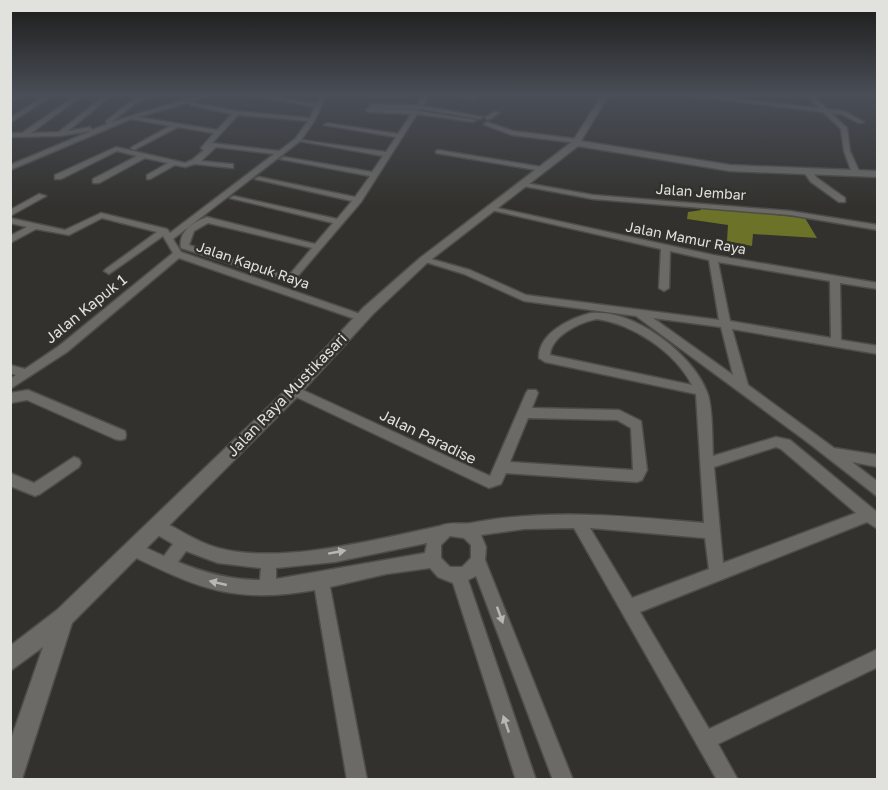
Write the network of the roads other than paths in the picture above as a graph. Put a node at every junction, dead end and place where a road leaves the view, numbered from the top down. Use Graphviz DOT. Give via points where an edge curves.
graph roads {
  1 [pos="26,133"];
  2 [pos="65,133"];
  3 [pos="94,133"];
  4 [pos="162,133"];
  5 [pos="218,133"];
  6 [pos="302,133"];
  7 [pos="380,133"];
  8 [pos="403,133"];
  9 [pos="512,133"];
  10 [pos="583,133"];
  11 [pos="845,133"];
  12 [pos="59,134"];
  13 [pos="10,135"];
  14 [pos="22,136"];
  15 [pos="87,136"];
  16 [pos="401,136"];
  17 [pos="97,138"];
  18 [pos="106,141"];
  19 [pos="303,141"];
  20 [pos="577,142"];
  21 [pos="134,148"];
  22 [pos="438,152"];
  23 [pos="387,154"];
  24 [pos="143,156"];
  25 [pos="283,156"];
  26 [pos="195,162"];
  27 [pos="173,163"];
  28 [pos="230,166"];
  29 [pos="10,168"];
  30 [pos="542,169"];
  31 [pos="807,171"];
  32 [pos="855,172"];
  33 [pos="878,174"];
  34 [pos="375,175"];
  35 [pos="58,177"];
  36 [pos="150,177"];
  37 [pos="259,179"];
  38 [pos="96,181"];
  39 [pos="523,184"];
  40 [pos="42,196"];
  41 [pos="234,198"];
  42 [pos="358,200"];
  43 [pos="842,200"];
  44 [pos="491,208"];
  45 [pos="10,214"];
  46 [pos="10,220"];
  47 [pos="340,222"];
  48 [pos="36,225"];
  49 [pos="878,228"];
  50 [pos="166,234"];
  51 [pos="10,240"];
  52 [pos="317,247"];
  53 [pos="666,248"];
  54 [pos="178,254"];
  55 [pos="713,258"];
  56 [pos="424,260"];
  57 [pos="109,271"];
  58 [pos="835,279"];
  59 [pos="878,286"];
  60 [pos="664,288"];
  61 [pos="636,312"];
  62 [pos="362,318"];
  63 [pos="725,324"];
  64 [pos="836,343"];
  65 [pos="878,350"];
  66 [pos="16,372"];
  67 [pos="10,385"];
  68 [pos="743,389"];
  69 [pos="294,391"];
  70 [pos="701,391"];
  71 [pos="532,393"];
  72 [pos="10,398"];
  73 [pos="524,412"];
  74 [pos="120,435"];
  75 [pos="830,453"];
  76 [pos="878,461"];
  77 [pos="74,463"];
  78 [pos="708,463"];
  79 [pos="502,467"];
  80 [pos="10,479"];
  81 [pos="878,491"];
  82 [pos="873,518"];
  83 [pos="578,521"];
  84 [pos="156,526"];
  85 [pos="463,531"];
  86 [pos="710,531"];
  87 [pos="442,533"];
  88 [pos="184,542"];
  89 [pos="133,549"];
  90 [pos="434,560"];
  91 [pos="269,561"];
  92 [pos="478,561"];
  93 [pos="166,565"];
  94 [pos="717,573"];
  95 [pos="458,575"];
  96 [pos="321,581"];
  97 [pos="267,588"];
  98 [pos="628,608"];
  99 [pos="64,617"];
  100 [pos="878,658"];
  101 [pos="10,660"];
  102 [pos="706,740"];
  103 [pos="10,779"];
  104 [pos="357,780"];
  105 [pos="526,780"];
  106 [pos="563,780"];
  107 [pos="728,780"];
  1 -- 14 [label="street"];
  2 -- 12 [label="street"];
  3 -- 15 [label="street"];
  4 -- 21 [label="street"];
  5 -- 21 [label="street" via="192,162"];
  6 -- 25 [label="street"];
  7 -- 16 [label="street"];
  8 -- 16 [label="street"];
  9 -- 20 [label="street"];
  10 -- 20 [label="main road"];
  11 -- 32 [label="street"];
  12 -- 14 [label="street"];
  13 -- 14 [label="street"];
  15 -- 17 [label="street"];
  15 -- 29 [label="street"];
  16 -- 23 [label="street"];
  18 -- 21 [label="street"];
  19 -- 23 [label="street"];
  20 -- 30 [label="main road, Jalan Raya Mustikasari"];
  20 -- 31 [label="main road" via="730,168"];
  22 -- 30 [label="street"];
  23 -- 34 [label="street"];
  24 -- 27 [label="street"];
  24 -- 35 [label="street" via="112,150"];
  24 -- 38 [label="street"];
  25 -- 26 [label="street" via="214,145"];
  25 -- 34 [label="street"];
  25 -- 50 [label="street"];
  26 -- 27 [label="street"];
  26 -- 28 [label="street"];
  27 -- 36 [label="street"];
  30 -- 39 [label="main road, Jalan Raya Mustikasari"];
  31 -- 32 [label="main road"];
  31 -- 43 [label="street" via="813,180"];
  32 -- 33 [label="main road"];
  34 -- 42 [label="street"];
  37 -- 42 [label="street"];
  39 -- 44 [label="main road, Jalan Raya Mustikasari"];
  39 -- 49 [label="street, Jalan Jembar" via="604,198 790,213"];
  40 -- 45 [label="street"];
  41 -- 47 [label="street"];
  42 -- 47 [label="street"];
  44 -- 53 [label="street, Jalan Mamur Raya"];
  44 -- 56 [label="main road, Jalan Raya Mustikasari"];
  46 -- 48 [label="street"];
  47 -- 52 [label="street"];
  48 -- 50 [label="street" via="66,233 101,215"];
  48 -- 51 [label="street"];
  50 -- 54 [label="street, Jalan Kapuk Raya"];
  50 -- 57 [label="street"];
  52 -- 52 [label="street" via="207,220 188,231 184,246 281,276 294,275"];
  53 -- 55 [label="street, Jalan Mamur Raya"];
  53 -- 60 [label="street"];
  54 -- 62 [label="street, Jalan Kapuk Raya"];
  54 -- 66 [label="street, Jalan Kapuk 1" via="63,349"];
  55 -- 58 [label="street, Jalan Mamur Raya"];
  55 -- 63 [label="street"];
  56 -- 61 [label="street" via="467,272 524,298"];
  56 -- 62 [label="main road, Jalan Raya Mustikasari"];
  58 -- 59 [label="street, Jalan Mamur Raya"];
  58 -- 64 [label="street"];
  61 -- 63 [label="street"];
  61 -- 68 [label="street"];
  62 -- 69 [label="main road, Jalan Raya Mustikasari"];
  63 -- 64 [label="street"];
  63 -- 68 [label="street"];
  64 -- 65 [label="street"];
  66 -- 67 [label="street, Jalan Kapuk 1"];
  68 -- 75 [label="street"];
  69 -- 79 [label="street, Jalan Paradise" via="480,480 496,480"];
  69 -- 84 [label="main road, Jalan Raya Mustikasari"];
  70 -- 70 [label="street" via="545,358 545,345 573,323 597,316 615,319 630,324 671,352"];
  70 -- 78 [label="street"];
  71 -- 73 [label="street"];
  72 -- 74 [label="street" via="28,395"];
  73 -- 79 [label="street"];
  73 -- 79 [label="street" via="630,418 637,424 640,470 637,476 629,476"];
  75 -- 76 [label="street"];
  75 -- 81 [label="street"];
  77 -- 80 [label="street" via="35,490"];
  78 -- 82 [label="street" via="776,442 785,444"];
  78 -- 86 [label="street"];
  82 -- 94 [label="street"];
  83 -- 85 [label="street" via="492,525"];
  83 -- 86 [label="street"];
  83 -- 98 [label="street"];
  84 -- 88 [label="street"];
  84 -- 89 [label="main road, Jalan Raya Mustikasari"];
  85 -- 87 [label="street"];
  85 -- 92 [label="street" via="475,538"];
  86 -- 94 [label="street"];
  87 -- 90 [label="street" via="433,548"];
  91 -- 87 [label="street, one-way"];
  88 -- 91 [label="street" via="226,558"];
  88 -- 93 [label="street"];
  89 -- 93 [label="street"];
  89 -- 99 [label="main road, Jalan Raya Mustikasari"];
  90 -- 95 [label="street" via="444,572"];
  90 -- 96 [label="street"];
  91 -- 97 [label="street"];
  92 -- 95 [label="street" via="471,571"];
  92 -- 106 [label="street, one-way"];
  97 -- 93 [label="street, one-way" via="212,582"];
  94 -- 98 [label="street"];
  105 -- 95 [label="street, one-way"];
  96 -- 97 [label="street"];
  96 -- 104 [label="street"];
  98 -- 102 [label="street"];
  99 -- 101 [label="main road, Jalan Raya Mustikasari"];
  99 -- 103 [label="main road"];
  100 -- 102 [label="street"];
  102 -- 107 [label="street"];
}
